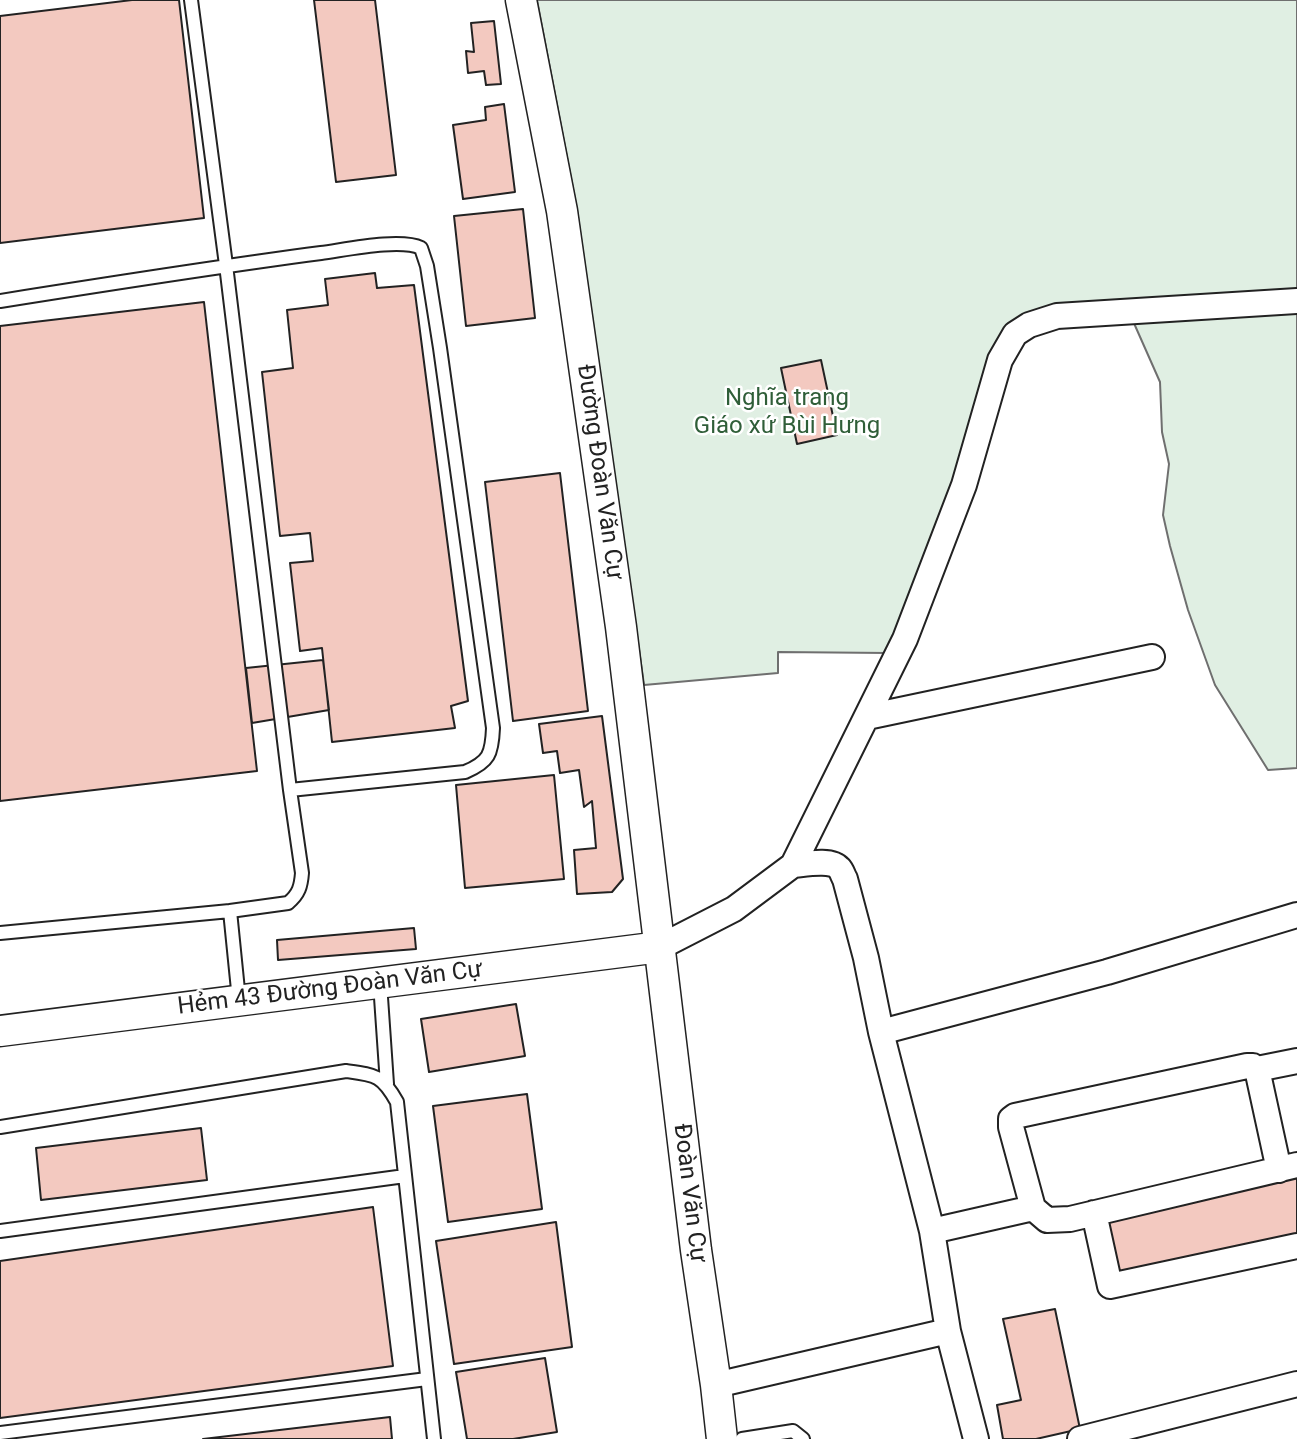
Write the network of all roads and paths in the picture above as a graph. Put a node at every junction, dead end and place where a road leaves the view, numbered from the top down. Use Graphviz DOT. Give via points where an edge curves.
graph roads {
  1 [pos="191,0"];
  2 [pos="521,0"];
  3 [pos="226,265"];
  4 [pos="0,301"];
  5 [pos="1297,301"];
  6 [pos="1152,657"];
  7 [pos="867,717"];
  8 [pos="290,790"];
  9 [pos="793,865"];
  10 [pos="230,911"];
  11 [pos="1297,915"];
  12 [pos="0,933"];
  13 [pos="660,947"];
  14 [pos="380,983"];
  15 [pos="239,1001"];
  16 [pos="0,1031"];
  17 [pos="881,1032"];
  18 [pos="1297,1061"];
  19 [pos="1257,1069"];
  20 [pos="387,1084"];
  21 [pos="0,1127"];
  22 [pos="1288,1167"];
  23 [pos="405,1176"];
  24 [pos="1033,1208"];
  25 [pos="1094,1213"];
  26 [pos="0,1231"];
  27 [pos="932,1231"];
  28 [pos="1297,1246"];
  29 [pos="948,1331"];
  30 [pos="427,1380"];
  31 [pos="1297,1384"];
  32 [pos="716,1385"];
  33 [pos="0,1433"];
  34 [pos="434,1439"];
  35 [pos="722,1439"];
  36 [pos="742,1439"];
  37 [pos="803,1439"];
  38 [pos="976,1439"];
  39 [pos="1080,1439"];
  1 -- 3 [label="lane"];
  2 -- 13 [label="street, Đường Đoàn Văn Cự" via="562,211 621,627"];
  3 -- 4 [label="lane"];
  3 -- 8 [label="lane"];
  3 -- 8 [label="lane" via="384,245 421,248 440,348 493,729 488,758 465,772"];
  5 -- 7 [label="street" via="1057,316 1015,334 1000,360 964,485 910,626"];
  6 -- 7 [label="street"];
  7 -- 9 [label="street"];
  8 -- 10 [label="lane" via="301,887 288,903"];
  9 -- 13 [label="street" via="734,909"];
  9 -- 17 [label="street" via="827,863 839,868 845,879"];
  10 -- 12 [label="lane"];
  10 -- 15 [label="lane"];
  11 -- 17 [label="street"];
  13 -- 14 [label="street, Hẻm 43 Đường Đoàn Văn Cự"];
  13 -- 32 [label="street, Đoàn Văn Cự"];
  14 -- 15 [label="street, Hẻm 43 Đường Đoàn Văn Cự"];
  14 -- 20 [label="lane"];
  15 -- 16 [label="street, Hẻm 43 Đường Đoàn Văn Cự"];
  17 -- 27 [label="street"];
  18 -- 19 [label="street"];
  19 -- 22 [label="street"];
  19 -- 24 [label="street" via="1231,1069 1015,1116 1011,1127"];
  20 -- 21 [label="lane" via="371,1074 346,1072"];
  20 -- 23 [label="lane" via="397,1102"];
  22 -- 25 [label="street"];
  23 -- 26 [label="lane"];
  23 -- 30 [label="lane"];
  24 -- 25 [label="street" via="1047,1220"];
  24 -- 27 [label="street"];
  25 -- 28 [label="street" via="1110,1286"];
  27 -- 29 [label="street"];
  29 -- 32 [label="street"];
  29 -- 38 [label="street"];
  30 -- 33 [label="lane"];
  30 -- 34 [label="lane"];
  31 -- 39 [label="street"];
  32 -- 35 [label="street, Đoàn Văn Cự"];
  36 -- 37 [label="lane" via="793,1431"];
}
